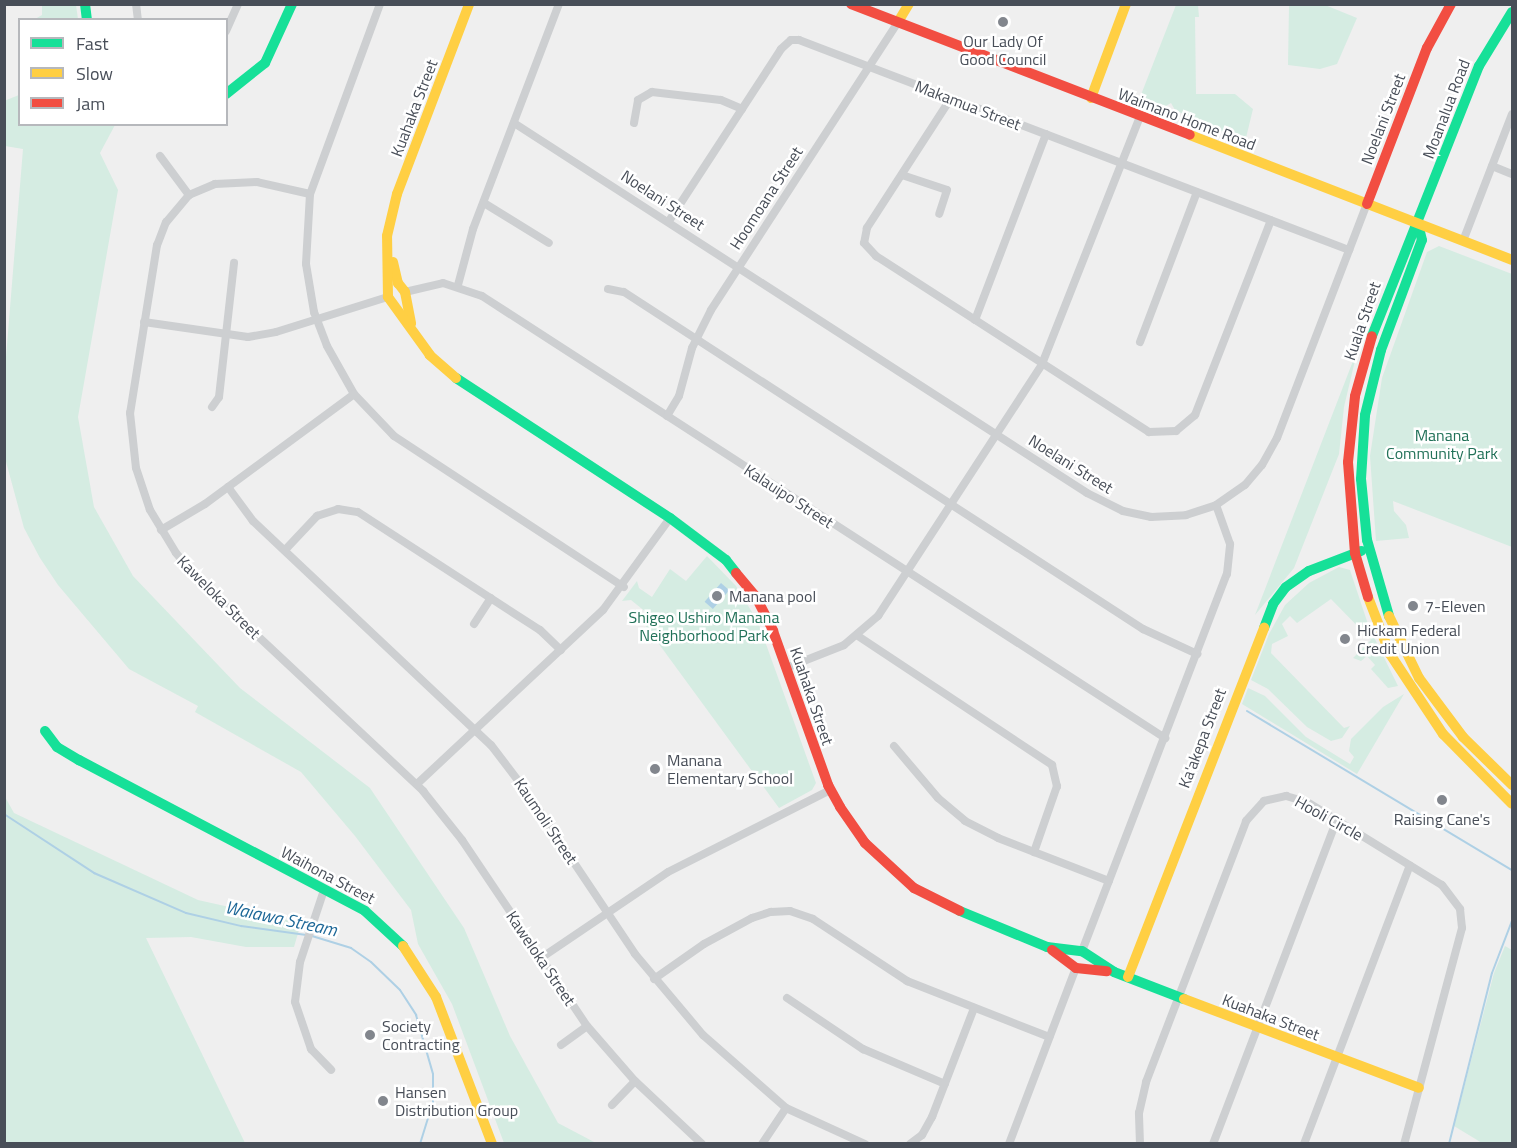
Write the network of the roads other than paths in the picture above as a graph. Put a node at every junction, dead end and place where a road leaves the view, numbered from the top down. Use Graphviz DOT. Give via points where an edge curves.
graph roads {
  1 [pos="238,4"];
  2 [pos="291,4"];
  3 [pos="380,4"];
  4 [pos="470,4"];
  5 [pos="559,4"];
  6 [pos="851,4"];
  7 [pos="909,4"];
  8 [pos="1126,4"];
  9 [pos="1451,4"];
  10 [pos="1512,12"];
  11 [pos="898,22"];
  12 [pos="228,26"];
  13 [pos="869,66"];
  14 [pos="228,92"];
  15 [pos="951,98"];
  16 [pos="1091,98"];
  17 [pos="742,109"];
  18 [pos="1512,114"];
  19 [pos="1140,117"];
  20 [pos="514,123"];
  21 [pos="634,123"];
  22 [pos="1046,134"];
  23 [pos="160,156"];
  24 [pos="1123,163"];
  25 [pos="1492,166"];
  26 [pos="1512,174"];
  27 [pos="902,175"];
  28 [pos="1197,192"];
  29 [pos="310,194"];
  30 [pos="189,195"];
  31 [pos="484,202"];
  32 [pos="1366,204"];
  33 [pos="939,214"];
  34 [pos="1271,220"];
  35 [pos="669,221"];
  36 [pos="391,223"];
  37 [pos="1418,224"];
  38 [pos="1463,241"];
  39 [pos="549,243"];
  40 [pos="1349,250"];
  41 [pos="1512,260"];
  42 [pos="234,263"];
  43 [pos="739,267"];
  44 [pos="458,285"];
  45 [pos="608,289"];
  46 [pos="404,293"];
  47 [pos="390,297"];
  48 [pos="317,320"];
  49 [pos="975,320"];
  50 [pos="144,322"];
  51 [pos="413,331"];
  52 [pos="226,336"];
  53 [pos="696,339"];
  54 [pos="1140,342"];
  55 [pos="1042,364"];
  56 [pos="354,394"];
  57 [pos="212,406"];
  58 [pos="667,416"];
  59 [pos="997,434"];
  60 [pos="228,487"];
  61 [pos="951,504"];
  62 [pos="1216,505"];
  63 [pos="670,518"];
  64 [pos="161,530"];
  65 [pos="1369,549"];
  66 [pos="285,550"];
  67 [pos="1355,553"];
  68 [pos="907,572"];
  69 [pos="624,587"];
  70 [pos="491,598"];
  71 [pos="474,624"];
  72 [pos="858,636"];
  73 [pos="561,650"];
  74 [pos="1197,654"];
  75 [pos="786,668"];
  76 [pos="1419,678"];
  77 [pos="1408,685"];
  78 [pos="476,730"];
  79 [pos="45,731"];
  80 [pos="1165,738"];
  81 [pos="894,746"];
  82 [pos="417,784"];
  83 [pos="1512,785"];
  84 [pos="830,790"];
  85 [pos="1512,804"];
  86 [pos="1337,820"];
  87 [pos="1034,852"];
  88 [pos="1410,865"];
  89 [pos="1109,881"];
  90 [pos="324,890"];
  91 [pos="608,912"];
  92 [pos="541,958"];
  93 [pos="1079,959"];
  94 [pos="1128,977"];
  95 [pos="654,979"];
  96 [pos="1179,997"];
  97 [pos="787,998"];
  98 [pos="974,1008"];
  99 [pos="587,1026"];
  100 [pos="1258,1028"];
  101 [pos="1049,1037"];
  102 [pos="561,1045"];
  103 [pos="1337,1058"];
  104 [pos="331,1070"];
  105 [pos="635,1082"];
  106 [pos="945,1083"];
  107 [pos="1419,1088"];
  108 [pos="612,1105"];
  109 [pos="786,1108"];
  110 [pos="492,1143"];
  111 [pos="702,1143"];
  112 [pos="762,1143"];
  113 [pos="865,1143"];
  114 [pos="910,1143"];
  115 [pos="1009,1143"];
  116 [pos="1140,1143"];
  117 [pos="1213,1143"];
  118 [pos="1304,1143"];
  119 [pos="1404,1143"];
  1 -- 12 [label="street"];
  2 -- 14 [label="street" via="265,63 247,81"];
  3 -- 29 [label="street"];
  4 -- 36 [label="street, Kuahaka Street" via="397,194"];
  5 -- 20 [label="street"];
  6 -- 11 [label="street, Waimano Home Road"];
  7 -- 11 [label="street, Hoomoana Street"];
  8 -- 16 [label="street"];
  9 -- 32 [label="street, Noelani Street" via="1427,48"];
  10 -- 37 [label="street, Moanalua Road" via="1479,66"];
  11 -- 13 [label="street, Hoomoana Street"];
  11 -- 16 [label="street, Waimano Home Road"];
  13 -- 15 [label="street, Makamua Street"];
  13 -- 17 [label="street, Makamua Street" via="791,40"];
  13 -- 43 [label="street, Hoomoana Street"];
  15 -- 22 [label="street, Makamua Street"];
  15 -- 27 [label="street"];
  16 -- 19 [label="street, Waimano Home Road"];
  17 -- 21 [label="street" via="721,100 652,92 638,100"];
  17 -- 35 [label="street, Makamua Street"];
  18 -- 25 [label="street"];
  19 -- 24 [label="street"];
  19 -- 32 [label="street, Waimano Home Road"];
  20 -- 31 [label="street"];
  20 -- 35 [label="street, Noelani Street"];
  22 -- 24 [label="street, Makamua Street"];
  22 -- 49 [label="street"];
  23 -- 30 [label="street"];
  24 -- 28 [label="street, Makamua Street"];
  24 -- 55 [label="street"];
  25 -- 26 [label="street"];
  25 -- 38 [label="street"];
  27 -- 33 [label="street" via="947,190"];
  27 -- 49 [label="street" via="867,228 864,243 876,256"];
  28 -- 34 [label="street, Makamua Street"];
  28 -- 54 [label="street"];
  29 -- 30 [label="street, Kaweloka Street" via="241,180 215,184"];
  29 -- 48 [label="street" via="306,264"];
  30 -- 50 [label="street, Kaweloka Street" via="160,234"];
  31 -- 39 [label="street"];
  31 -- 44 [label="street"];
  32 -- 37 [label="street, Waimano Home Road"];
  32 -- 40 [label="street, Noelani Street"];
  34 -- 40 [label="street, Makamua Street"];
  34 -- 55 [label="street" via="1200,406 1183,427 1169,433 1149,432"];
  35 -- 43 [label="street, Noelani Street"];
  36 -- 46 [label="street, Kuahaka Street" via="394,264"];
  36 -- 47 [label="street, Kuahaka Street" via="386,248"];
  37 -- 38 [label="street, Waimano Home Road"];
  37 -- 65 [label="street, Kuala Street" via="1422,240 1381,350 1365,415 1361,479"];
  37 -- 67 [label="street, Kuala Street" via="1373,332 1355,396 1348,462"];
  38 -- 41 [label="street, Waimano Home Road"];
  40 -- 62 [label="street, Noelani Street" via="1271,452 1245,485"];
  42 -- 52 [label="street"];
  43 -- 53 [label="street, Hoomoana Street"];
  43 -- 59 [label="street, Noelani Street"];
  44 -- 46 [label="street, Kalauipo Street" via="435,284"];
  44 -- 58 [label="street, Kalauipo Street" via="482,296"];
  45 -- 53 [label="street" via="624,292"];
  46 -- 47 [label="street"];
  46 -- 47 [label="street"];
  46 -- 51 [label="street, Kuahaka Street"];
  47 -- 48 [label="street"];
  47 -- 51 [label="street, Kuahaka Street"];
  48 -- 52 [label="street" via="262,335"];
  48 -- 56 [label="street" via="334,362"];
  49 -- 55 [label="street"];
  50 -- 52 [label="street"];
  50 -- 64 [label="street, Kaweloka Street" via="130,426 139,478"];
  51 -- 63 [label="street, Kuahaka Street" via="430,355 457,379"];
  52 -- 57 [label="street" via="219,397"];
  53 -- 58 [label="street, Hoomoana Street" via="682,388"];
  53 -- 61 [label="street"];
  55 -- 59 [label="street"];
  56 -- 60 [label="street"];
  56 -- 69 [label="street" via="377,421 412,450"];
  58 -- 68 [label="street, Kalauipo Street"];
  59 -- 61 [label="street"];
  59 -- 62 [label="street, Noelani Street" via="1100,501 1123,511 1164,518"];
  60 -- 64 [label="street"];
  60 -- 66 [label="street, Kaumoli Street" via="253,521"];
  61 -- 68 [label="street"];
  61 -- 74 [label="street" via="1143,629"];
  62 -- 74 [label="street" via="1229,535 1230,564"];
  63 -- 69 [label="street"];
  63 -- 75 [label="street, Kuahaka Street" via="709,545 744,580 765,614"];
  64 -- 82 [label="street, Kaweloka Street" via="200,582"];
  65 -- 67 [label="street, Ka'akepa Street"];
  65 -- 76 [label="street, Kuala Street" via="1395,632"];
  66 -- 70 [label="street" via="317,516 332,510 351,510"];
  66 -- 78 [label="street, Kaumoli Street"];
  67 -- 77 [label="street, Kuala Street" via="1376,621"];
  67 -- 94 [label="street, Ka'akepa Street" via="1328,561 1299,577 1268,612"];
  68 -- 72 [label="street" via="882,611"];
  68 -- 80 [label="street, Kalauipo Street"];
  69 -- 73 [label="street"];
  70 -- 71 [label="street"];
  70 -- 73 [label="street" via="540,630"];
  72 -- 75 [label="street" via="834,651"];
  72 -- 87 [label="street" via="1052,765 1057,786"];
  73 -- 78 [label="street"];
  74 -- 80 [label="street"];
  75 -- 84 [label="street, Kuahaka Street"];
  76 -- 77 [label="street"];
  76 -- 83 [label="street, Kuala Street" via="1463,737"];
  77 -- 85 [label="street, Kuala Street" via="1443,734"];
  78 -- 82 [label="street"];
  78 -- 91 [label="street, Kaumoli Street" via="526,791"];
  79 -- 90 [label="street, Waihona Street" via="57,747 79,760"];
  80 -- 89 [label="street"];
  81 -- 87 [label="street" via="953,813 988,834"];
  82 -- 92 [label="street, Kaweloka Street" via="462,840"];
  84 -- 91 [label="street" via="668,872"];
  84 -- 93 [label="street, Kuahaka Street" via="865,843 914,888 953,910"];
  86 -- 88 [label="street, Hooli Circle"];
  86 -- 96 [label="street, Hooli Circle" via="1293,796 1271,798 1255,808"];
  86 -- 100 [label="street"];
  87 -- 89 [label="street"];
  88 -- 103 [label="street"];
  88 -- 107 [label="street, Hooli Circle" via="1449,890 1458,902 1462,922"];
  89 -- 93 [label="street"];
  90 -- 104 [label="street" via="297,975 296,1011 311,1049"];
  90 -- 110 [label="street, Waihona Street" via="376,919 399,940 418,967 445,1015"];
  91 -- 92 [label="street"];
  91 -- 95 [label="street, Kaumoli Street"];
  92 -- 99 [label="street, Kaweloka Street"];
  93 -- 94 [label="street, Kuahaka Street"];
  93 -- 101 [label="street"];
  94 -- 96 [label="street, Kuahaka Street"];
  95 -- 98 [label="street" via="704,944 752,918 790,911 813,919 907,981"];
  95 -- 109 [label="street, Kaumoli Street" via="703,1035"];
  96 -- 100 [label="street, Kuahaka Street"];
  96 -- 116 [label="street, Hooli Circle" via="1143,1093"];
  97 -- 106 [label="street" via="863,1049"];
  98 -- 101 [label="street"];
  98 -- 106 [label="street"];
  99 -- 102 [label="street"];
  99 -- 105 [label="street, Kaweloka Street"];
  100 -- 103 [label="street, Kuahaka Street"];
  100 -- 117 [label="street"];
  101 -- 115 [label="street"];
  103 -- 107 [label="street, Kuahaka Street"];
  103 -- 118 [label="street"];
  105 -- 108 [label="street"];
  105 -- 111 [label="street, Kaweloka Street"];
  106 -- 114 [label="street" via="927,1128"];
  107 -- 119 [label="street, Hooli Circle"];
  109 -- 112 [label="street"];
  109 -- 113 [label="street, Kaumoli Street"];
}
